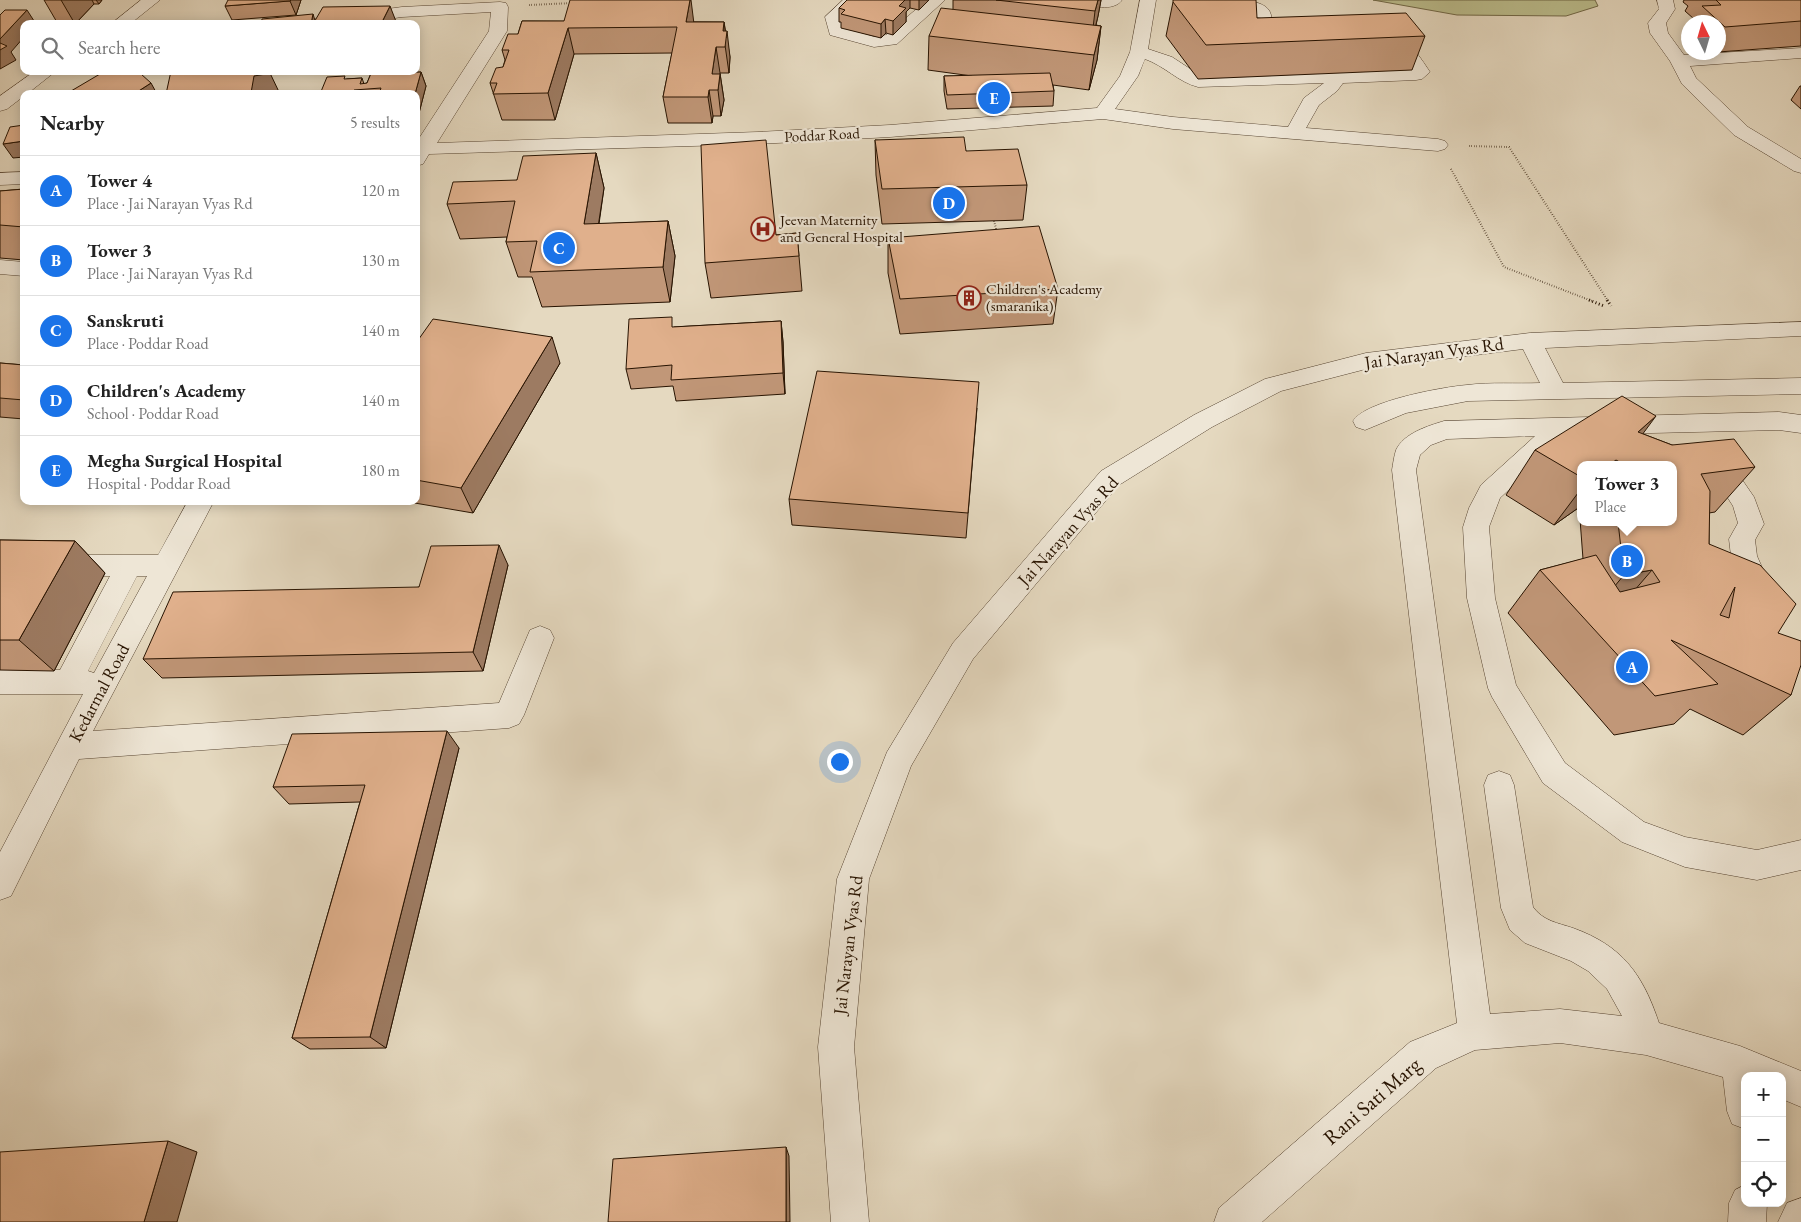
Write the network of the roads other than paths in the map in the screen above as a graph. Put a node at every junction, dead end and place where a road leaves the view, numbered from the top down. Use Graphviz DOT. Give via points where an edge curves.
graph roads {
  1 [pos="152,0"];
  2 [pos="853,0"];
  3 [pos="937,0"];
  4 [pos="1084,0"];
  5 [pos="1114,0"];
  6 [pos="1148,0"];
  7 [pos="1238,0"];
  8 [pos="1665,0"];
  9 [pos="124,20"];
  10 [pos="342,20"];
  11 [pos="1370,41"];
  12 [pos="1303,43"];
  13 [pos="1139,52"];
  14 [pos="1801,52"];
  15 [pos="1679,61"];
  16 [pos="41,75"];
  17 [pos="1338,77"];
  18 [pos="21,90"];
  19 [pos="20,91"];
  20 [pos="0,105"];
  21 [pos="1103,113"];
  22 [pos="1295,132"];
  23 [pos="1438,145"];
  24 [pos="420,149"];
  25 [pos="420,152"];
  26 [pos="1801,167"];
  27 [pos="20,178"];
  28 [pos="0,179"];
  29 [pos="0,267"];
  30 [pos="20,269"];
  31 [pos="1801,329"];
  32 [pos="1530,341"];
  33 [pos="1801,386"];
  34 [pos="1556,391"];
  35 [pos="1366,421"];
  36 [pos="1689,422"];
  37 [pos="1801,424"];
  38 [pos="1562,426"];
  39 [pos="199,505"];
  40 [pos="0,565"];
  41 [pos="129,566"];
  42 [pos="166,566"];
  43 [pos="1767,611"];
  44 [pos="99,622"];
  45 [pos="137,623"];
  46 [pos="540,638"];
  47 [pos="0,682"];
  48 [pos="68,682"];
  49 [pos="106,682"];
  50 [pos="70,746"];
  51 [pos="1499,785"];
  52 [pos="1801,854"];
  53 [pos="0,885"];
  54 [pos="1475,1033"];
  55 [pos="1646,1038"];
  56 [pos="1754,1070"];
  57 [pos="1786,1083"];
  58 [pos="1801,1089"];
  59 [pos="1748,1207"];
  60 [pos="1801,1217"];
  61 [pos="850,1222"];
  62 [pos="1233,1222"];
  63 [pos="1747,1222"];
  64 [pos="1797,1222"];
  1 -- 9 [label="street"];
  2 -- 3 [label="street" via="833,16 836,31 874,42 891,40"];
  4 -- 5 [label="street"];
  6 -- 13 [label="street"];
  7 -- 12 [label="street" via="1262,12 1266,36 1275,44"];
  8 -- 15 [label="street" via="1667,9 1657,23 1659,33"];
  10 -- 24 [label="street" via="402,12 500,7 498,31"];
  11 -- 17 [label="street" via="1389,40 1400,44 1421,72 1416,75"];
  13 -- 17 [label="street" via="1174,65 1188,78 1198,82"];
  13 -- 21 [label="street" via="1129,76"];
  14 -- 15 [label="street"];
  15 -- 26 [label="street" via="1688,80 1741,131"];
  16 -- 18 [label="street"];
  17 -- 22 [label="street" via="1331,87 1311,102"];
  19 -- 20 [label="street"];
  21 -- 22 [label="street, Poddar Road" via="1173,123"];
  21 -- 25 [label="street, Poddar Road" via="880,132"];
  22 -- 23 [label="street, Poddar Road"];
  27 -- 28 [label="street"];
  29 -- 30 [label="street"];
  31 -- 32 [label="street, Jai Narayan Vyas Rd"];
  32 -- 34 [label="street"];
  32 -- 61 [label="street, Jai Narayan Vyas Rd" via="1366,361 1273,385 1203,421 1110,478 963,651 898,761 853,879 836,1047"];
  33 -- 34 [label="street"];
  34 -- 35 [label="street" via="1468,393 1391,409"];
  36 -- 37 [label="street" via="1779,421"];
  36 -- 38 [label="street"];
  36 -- 43 [label="street" via="1744,504 1751,524 1742,539 1744,556"];
  38 -- 52 [label="street" via="1490,492 1476,527 1481,598 1502,688 1554,773 1634,832 1685,852 1757,865"];
  38 -- 54 [label="street" via="1444,430 1422,439 1408,451 1404,470"];
  39 -- 42 [label="street, Kedarmal Road"];
  40 -- 41 [label="street"];
  41 -- 42 [label="street"];
  41 -- 44 [label="street"];
  42 -- 45 [label="street, Kedarmal Road"];
  44 -- 45 [label="street"];
  44 -- 48 [label="street"];
  45 -- 49 [label="street, Kedarmal Road"];
  46 -- 50 [label="street" via="509,716"];
  47 -- 48 [label="street"];
  48 -- 49 [label="street"];
  49 -- 50 [label="street, Kedarmal Road"];
  50 -- 53 [label="street, Kedarmal Road"];
  51 -- 55 [label="street" via="1517,908 1524,923 1537,932 1586,950 1608,966 1627,986 1638,1006"];
  54 -- 55 [label="street, Rani Sati Marg" via="1560,1026"];
  54 -- 62 [label="street, Rani Sati Marg" via="1423,1055"];
  55 -- 56 [label="street, Rani Sati Marg"];
  57 -- 58 [label="street"];
  59 -- 63 [label="street"];
  60 -- 64 [label="street"];
}
